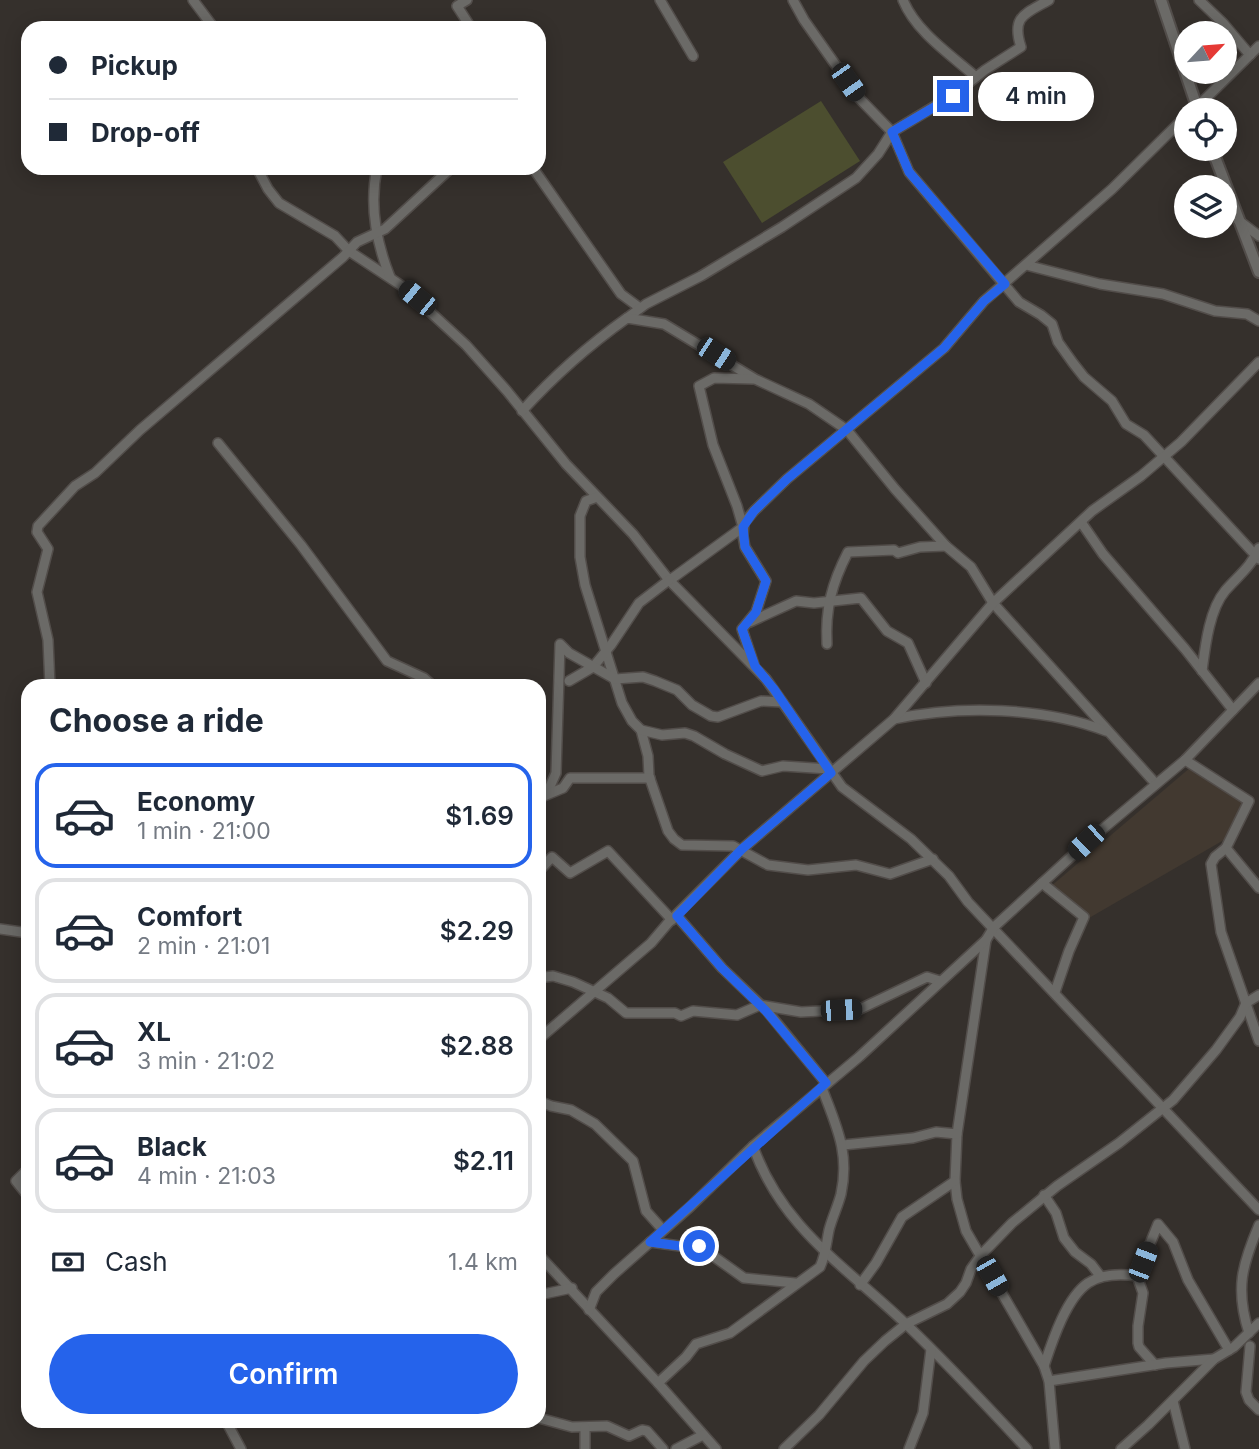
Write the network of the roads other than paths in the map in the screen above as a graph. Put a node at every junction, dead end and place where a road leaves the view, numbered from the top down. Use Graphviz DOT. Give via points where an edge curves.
graph roads {
  1 [pos="193,0"];
  2 [pos="467,0"];
  3 [pos="660,0"];
  4 [pos="903,0"];
  5 [pos="1023,0"];
  6 [pos="1049,0"];
  7 [pos="1161,0"];
  8 [pos="1199,0"];
  9 [pos="795,1"];
  10 [pos="1031,10"];
  11 [pos="209,21"];
  12 [pos="467,21"];
  13 [pos="1259,46"];
  14 [pos="1250,55"];
  15 [pos="692,56"];
  16 [pos="976,77"];
  17 [pos="1192,98"];
  18 [pos="1207,98"];
  19 [pos="1174,128"];
  20 [pos="892,132"];
  21 [pos="261,175"];
  22 [pos="376,175"];
  23 [pos="444,175"];
  24 [pos="538,175"];
  25 [pos="1237,219"];
  26 [pos="375,233"];
  27 [pos="1259,236"];
  28 [pos="349,251"];
  29 [pos="1026,265"];
  30 [pos="1259,272"];
  31 [pos="391,279"];
  32 [pos="1005,284"];
  33 [pos="640,308"];
  34 [pos="627,318"];
  35 [pos="1259,321"];
  36 [pos="1259,362"];
  37 [pos="755,379"];
  38 [pos="522,411"];
  39 [pos="847,430"];
  40 [pos="218,443"];
  41 [pos="1164,458"];
  42 [pos="597,497"];
  43 [pos="1081,522"];
  44 [pos="743,527"];
  45 [pos="946,545"];
  46 [pos="1258,554"];
  47 [pos="669,580"];
  48 [pos="830,601"];
  49 [pos="993,603"];
  50 [pos="745,624"];
  51 [pos="827,644"];
  52 [pos="607,650"];
  53 [pos="755,666"];
  54 [pos="593,667"];
  55 [pos="1202,671"];
  56 [pos="50,679"];
  57 [pos="425,679"];
  58 [pos="615,679"];
  59 [pos="569,681"];
  60 [pos="926,683"];
  61 [pos="1259,684"];
  62 [pos="782,702"];
  63 [pos="1233,710"];
  64 [pos="894,719"];
  65 [pos="641,730"];
  66 [pos="1110,732"];
  67 [pos="1185,760"];
  68 [pos="830,771"];
  69 [pos="650,778"];
  70 [pos="1156,785"];
  71 [pos="546,788"];
  72 [pos="550,792"];
  73 [pos="546,794"];
  74 [pos="1226,848"];
  75 [pos="742,849"];
  76 [pos="933,859"];
  77 [pos="546,863"];
  78 [pos="1042,883"];
  79 [pos="1259,888"];
  80 [pos="675,918"];
  81 [pos="994,927"];
  82 [pos="0,929"];
  83 [pos="21,932"];
  84 [pos="986,940"];
  85 [pos="546,977"];
  86 [pos="940,981"];
  87 [pos="592,992"];
  88 [pos="1055,992"];
  89 [pos="1259,995"];
  90 [pos="1246,1003"];
  91 [pos="760,1005"];
  92 [pos="546,1033"];
  93 [pos="1259,1041"];
  94 [pos="824,1085"];
  95 [pos="546,1104"];
  96 [pos="1164,1108"];
  97 [pos="957,1134"];
  98 [pos="843,1145"];
  99 [pos="753,1146"];
  100 [pos="955,1181"];
  101 [pos="1044,1195"];
  102 [pos="1259,1209"];
  103 [pos="1259,1225"];
  104 [pos="663,1230"];
  105 [pos="650,1242"];
  106 [pos="826,1254"];
  107 [pos="981,1255"];
  108 [pos="546,1262"];
  109 [pos="1137,1276"];
  110 [pos="1101,1277"];
  111 [pos="795,1283"];
  112 [pos="860,1285"];
  113 [pos="572,1289"];
  114 [pos="546,1294"];
  115 [pos="590,1310"];
  116 [pos="1259,1323"];
  117 [pos="906,1324"];
  118 [pos="1249,1333"];
  119 [pos="1255,1346"];
  120 [pos="931,1349"];
  121 [pos="1231,1349"];
  122 [pos="1214,1359"];
  123 [pos="1155,1365"];
  124 [pos="1044,1366"];
  125 [pos="1049,1381"];
  126 [pos="658,1383"];
  127 [pos="1173,1401"];
  128 [pos="1259,1410"];
  129 [pos="546,1420"];
  130 [pos="585,1427"];
  131 [pos="230,1428"];
  132 [pos="703,1435"];
  133 [pos="241,1449"];
  134 [pos="585,1449"];
  135 [pos="663,1449"];
  136 [pos="676,1449"];
  137 [pos="716,1449"];
  138 [pos="784,1449"];
  139 [pos="909,1449"];
  140 [pos="1027,1449"];
  141 [pos="1055,1449"];
  142 [pos="1121,1449"];
  143 [pos="1185,1449"];
  1 -- 11 [label="street"];
  2 -- 12 [label="street" via="457,6"];
  3 -- 15 [label="street"];
  4 -- 16 [label="street" via="932,38"];
  5 -- 10 [label="street"];
  6 -- 10 [label="street"];
  7 -- 17 [label="street"];
  8 -- 14 [label="street"];
  9 -- 20 [label="street" via="859,98"];
  10 -- 16 [label="street" via="1017,25 1021,47"];
  13 -- 14 [label="street"];
  14 -- 18 [label="street"];
  16 -- 20 [label="street"];
  19 -- 29 [label="street"];
  20 -- 32 [label="street" via="909,172"];
  20 -- 33 [label="street" via="856,178 701,276"];
  21 -- 28 [label="street" via="279,203 335,236"];
  22 -- 26 [label="street"];
  23 -- 26 [label="street"];
  24 -- 33 [label="street" via="621,294"];
  25 -- 27 [label="street"];
  25 -- 30 [label="street"];
  26 -- 28 [label="street"];
  26 -- 31 [label="street"];
  28 -- 31 [label="street"];
  28 -- 56 [label="street" via="75,486 38,526 48,549 37,592 48,640"];
  29 -- 32 [label="street"];
  29 -- 35 [label="street" via="1163,294 1215,311 1247,314"];
  31 -- 38 [label="street" via="466,345"];
  32 -- 39 [label="street" via="944,348"];
  32 -- 41 [label="street" via="1019,302 1052,324 1058,342 1084,377"];
  33 -- 34 [label="street"];
  34 -- 37 [label="street" via="664,324"];
  34 -- 38 [label="street"];
  36 -- 41 [label="street"];
  37 -- 39 [label="street" via="809,404"];
  37 -- 44 [label="street" via="713,378 699,386 713,445"];
  38 -- 42 [label="street"];
  39 -- 44 [label="street" via="780,486"];
  39 -- 45 [label="street"];
  40 -- 57 [label="street" via="387,661"];
  41 -- 43 [label="street"];
  41 -- 46 [label="street"];
  42 -- 47 [label="street"];
  42 -- 52 [label="street" via="586,501 580,516 580,556"];
  43 -- 49 [label="street"];
  43 -- 55 [label="street"];
  44 -- 47 [label="street"];
  44 -- 50 [label="street" via="745,547 766,581 756,612"];
  45 -- 48 [label="street" via="898,553 848,552"];
  45 -- 49 [label="street" via="971,567"];
  46 -- 55 [label="street" via="1220,598 1206,640"];
  47 -- 52 [label="street" via="639,603"];
  47 -- 53 [label="street"];
  48 -- 50 [label="street" via="796,601"];
  48 -- 51 [label="street"];
  48 -- 60 [label="street" via="864,600 887,631 908,643"];
  49 -- 60 [label="street"];
  49 -- 66 [label="street"];
  50 -- 53 [label="street" via="743,633"];
  52 -- 54 [label="street"];
  52 -- 58 [label="street"];
  53 -- 62 [label="street"];
  54 -- 58 [label="street"];
  54 -- 59 [label="street"];
  54 -- 72 [label="street" via="560,644 556,773"];
  55 -- 63 [label="street"];
  58 -- 62 [label="street" via="655,681 718,717 761,701"];
  58 -- 65 [label="street" via="622,703"];
  60 -- 64 [label="street"];
  61 -- 63 [label="street"];
  62 -- 68 [label="street"];
  63 -- 67 [label="street"];
  64 -- 66 [label="street" via="999,711 1060,716"];
  64 -- 68 [label="street"];
  65 -- 68 [label="street" via="694,736 762,771 783,766"];
  65 -- 69 [label="street"];
  66 -- 70 [label="street"];
  67 -- 70 [label="street"];
  67 -- 74 [label="street" via="1249,801"];
  68 -- 75 [label="street"];
  68 -- 76 [label="street" via="842,787"];
  69 -- 72 [label="street" via="570,778 563,788"];
  69 -- 75 [label="street" via="668,831 678,843"];
  70 -- 78 [label="street"];
  71 -- 72 [label="street"];
  72 -- 73 [label="street"];
  74 -- 79 [label="street"];
  74 -- 90 [label="street" via="1211,864 1222,932"];
  75 -- 76 [label="street" via="768,864 808,870 856,865 890,874"];
  75 -- 80 [label="street"];
  76 -- 81 [label="street"];
  77 -- 80 [label="street" via="552,857 570,873 608,851"];
  78 -- 81 [label="street"];
  78 -- 88 [label="street" via="1084,918"];
  80 -- 87 [label="street"];
  80 -- 91 [label="street"];
  81 -- 84 [label="street"];
  81 -- 88 [label="street"];
  82 -- 83 [label="street"];
  84 -- 86 [label="street"];
  84 -- 97 [label="street"];
  85 -- 87 [label="street" via="563,978"];
  86 -- 91 [label="street" via="927,977 860,1009 801,1012"];
  86 -- 94 [label="street"];
  87 -- 91 [label="street" via="634,1014 737,1015"];
  87 -- 92 [label="street"];
  88 -- 96 [label="street"];
  89 -- 90 [label="street"];
  90 -- 93 [label="street"];
  90 -- 96 [label="street" via="1216,1049"];
  91 -- 94 [label="street"];
  94 -- 98 [label="street"];
  94 -- 99 [label="street"];
  95 -- 104 [label="street" via="571,1110 595,1124 633,1161 646,1211"];
  96 -- 101 [label="street"];
  96 -- 102 [label="street"];
  97 -- 98 [label="street" via="936,1132"];
  97 -- 100 [label="street"];
  98 -- 106 [label="street" via="841,1192"];
  99 -- 104 [label="street"];
  99 -- 106 [label="street" via="786,1211"];
  100 -- 107 [label="street" via="966,1231"];
  100 -- 112 [label="street" via="902,1217"];
  101 -- 107 [label="street"];
  101 -- 110 [label="street" via="1056,1213 1063,1238"];
  103 -- 118 [label="street" via="1242,1270 1243,1313"];
  104 -- 105 [label="street"];
  105 -- 111 [label="street" via="699,1246 744,1278"];
  105 -- 115 [label="street" via="599,1288"];
  106 -- 111 [label="street" via="820,1266"];
  106 -- 112 [label="street"];
  107 -- 117 [label="street" via="960,1292"];
  107 -- 124 [label="street"];
  108 -- 113 [label="street"];
  109 -- 110 [label="street"];
  109 -- 121 [label="street" via="1158,1224 1173,1242 1188,1280"];
  109 -- 123 [label="street" via="1143,1293 1138,1343"];
  110 -- 124 [label="street" via="1076,1295 1056,1330"];
  111 -- 126 [label="street" via="730,1332 696,1344"];
  112 -- 117 [label="street"];
  113 -- 114 [label="street"];
  113 -- 115 [label="street"];
  115 -- 126 [label="street"];
  116 -- 118 [label="street"];
  117 -- 120 [label="street"];
  117 -- 138 [label="street" via="864,1361"];
  118 -- 121 [label="street"];
  119 -- 121 [label="street"];
  119 -- 128 [label="street" via="1246,1392"];
  120 -- 139 [label="street" via="923,1413"];
  120 -- 140 [label="street"];
  121 -- 122 [label="street"];
  122 -- 123 [label="street"];
  122 -- 127 [label="street"];
  123 -- 125 [label="street"];
  124 -- 125 [label="street"];
  125 -- 141 [label="street"];
  126 -- 132 [label="street"];
  127 -- 142 [label="street"];
  127 -- 143 [label="street"];
  129 -- 130 [label="street"];
  130 -- 134 [label="street"];
  130 -- 135 [label="street" via="599,1424 629,1436 647,1431"];
  131 -- 133 [label="street"];
  132 -- 136 [label="street"];
  132 -- 137 [label="street"];
}
